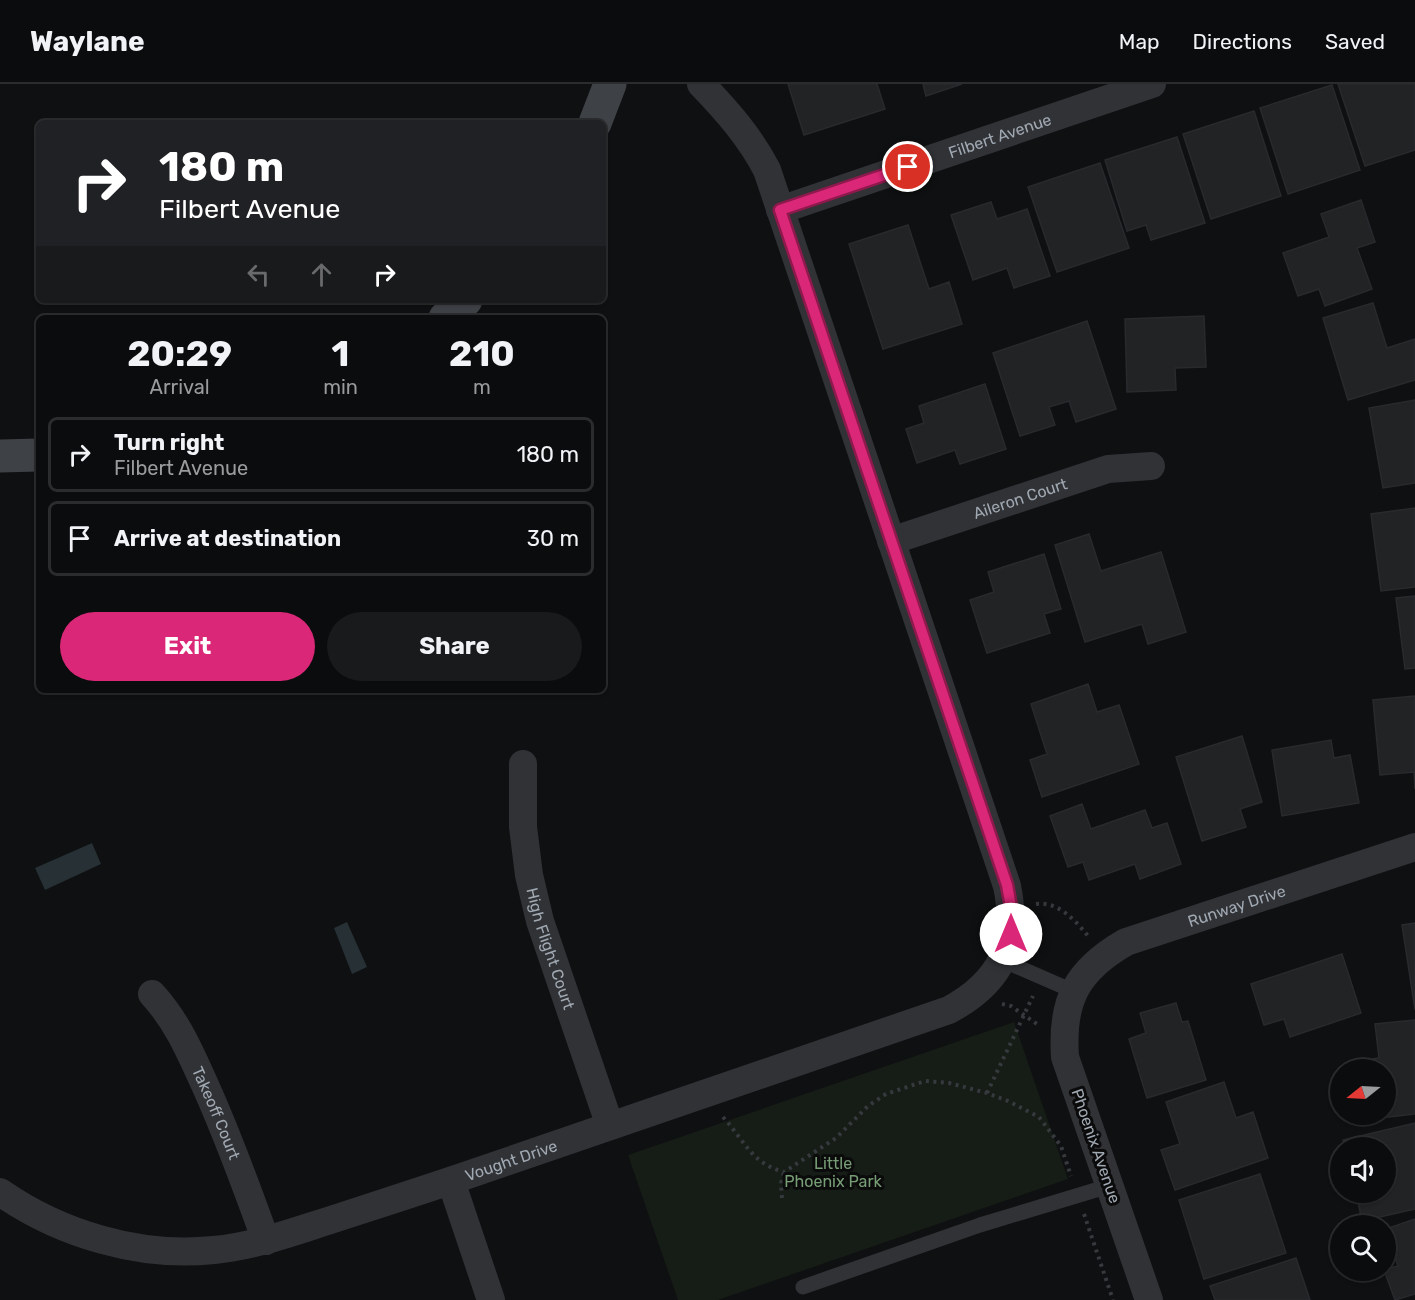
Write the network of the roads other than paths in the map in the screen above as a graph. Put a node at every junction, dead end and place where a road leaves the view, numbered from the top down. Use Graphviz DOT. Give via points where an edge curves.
graph roads {
  1 [pos="610,84"];
  2 [pos="701,84"];
  3 [pos="1152,84"];
  4 [pos="596,120"];
  5 [pos="780,210"];
  6 [pos="463,303"];
  7 [pos="449,315"];
  8 [pos="36,455"];
  9 [pos="0,456"];
  10 [pos="1151,466"];
  11 [pos="891,541"];
  12 [pos="523,764"];
  13 [pos="1415,847"];
  14 [pos="1002,960"];
  15 [pos="1074,991"];
  16 [pos="152,994"];
  17 [pos="610,1126"];
  18 [pos="451,1181"];
  19 [pos="1109,1186"];
  20 [pos="0,1191"];
  21 [pos="267,1240"];
  22 [pos="803,1287"];
  23 [pos="491,1300"];
  24 [pos="1149,1300"];
  1 -- 4 [label="street"];
  2 -- 5 [label="street, Vought Drive" via="730,113 756,148"];
  3 -- 5 [label="street, Filbert Avenue"];
  5 -- 11 [label="street, Vought Drive"];
  6 -- 7 [label="street"];
  8 -- 9 [label="street"];
  10 -- 11 [label="street, Aileron Court" via="1108,469"];
  11 -- 14 [label="street, Vought Drive" via="1007,885 1011,934"];
  12 -- 17 [label="street, High Flight Court" via="523,828 537,909"];
  13 -- 15 [label="street, Runway Drive" via="1126,942 1103,956 1084,974"];
  14 -- 15 [label="lane"];
  14 -- 17 [label="street, Vought Drive" via="987,984 972,998 949,1010"];
  15 -- 19 [label="street, Phoenix Avenue" via="1065,1013 1065,1057"];
  16 -- 21 [label="street, Takeoff Court" via="180,1030"];
  17 -- 18 [label="street, Vought Drive"];
  18 -- 21 [label="street, Vought Drive"];
  18 -- 23 [label="street"];
  19 -- 22 [label="lane" via="980,1225"];
  19 -- 24 [label="street, Phoenix Avenue"];
  20 -- 21 [label="street, Vought Drive" via="45,1218 121,1244 213,1250"];
}
